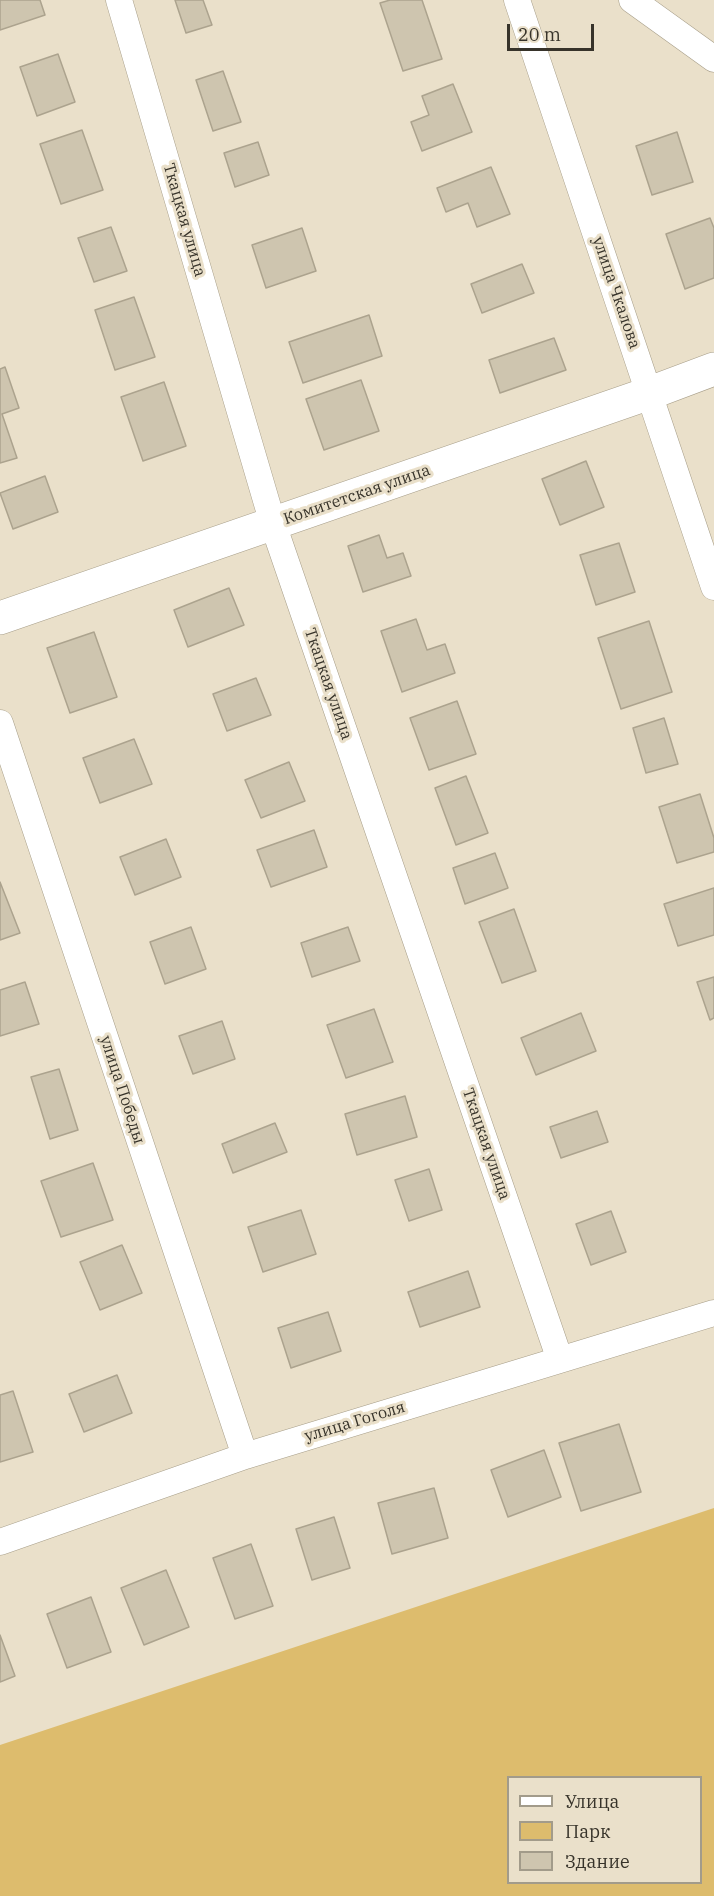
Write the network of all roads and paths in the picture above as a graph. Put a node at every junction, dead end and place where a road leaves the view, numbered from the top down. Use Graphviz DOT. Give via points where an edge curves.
graph roads {
  1 [pos="119,0"];
  2 [pos="517,0"];
  3 [pos="632,0"];
  4 [pos="714,59"];
  5 [pos="714,369"];
  6 [pos="650,393"];
  7 [pos="273,524"];
  8 [pos="714,587"];
  9 [pos="0,618"];
  10 [pos="0,723"];
  11 [pos="714,1313"];
  12 [pos="560,1360"];
  13 [pos="244,1456"];
  14 [pos="0,1542"];
  1 -- 7 [label="street, Ткацкая улица"];
  2 -- 6 [label="street, улица Чкалова"];
  3 -- 4 [label="street"];
  5 -- 6 [label="street, Комитетская улица"];
  6 -- 7 [label="street, Комитетская улица"];
  6 -- 8 [label="street, улица Чкалова"];
  7 -- 9 [label="street, Комитетская улица"];
  7 -- 12 [label="street, Ткацкая улица"];
  10 -- 13 [label="street, улица Победы"];
  11 -- 12 [label="street, улица Гоголя"];
  12 -- 13 [label="street, улица Гоголя"];
  13 -- 14 [label="street, улица Гоголя"];
}
